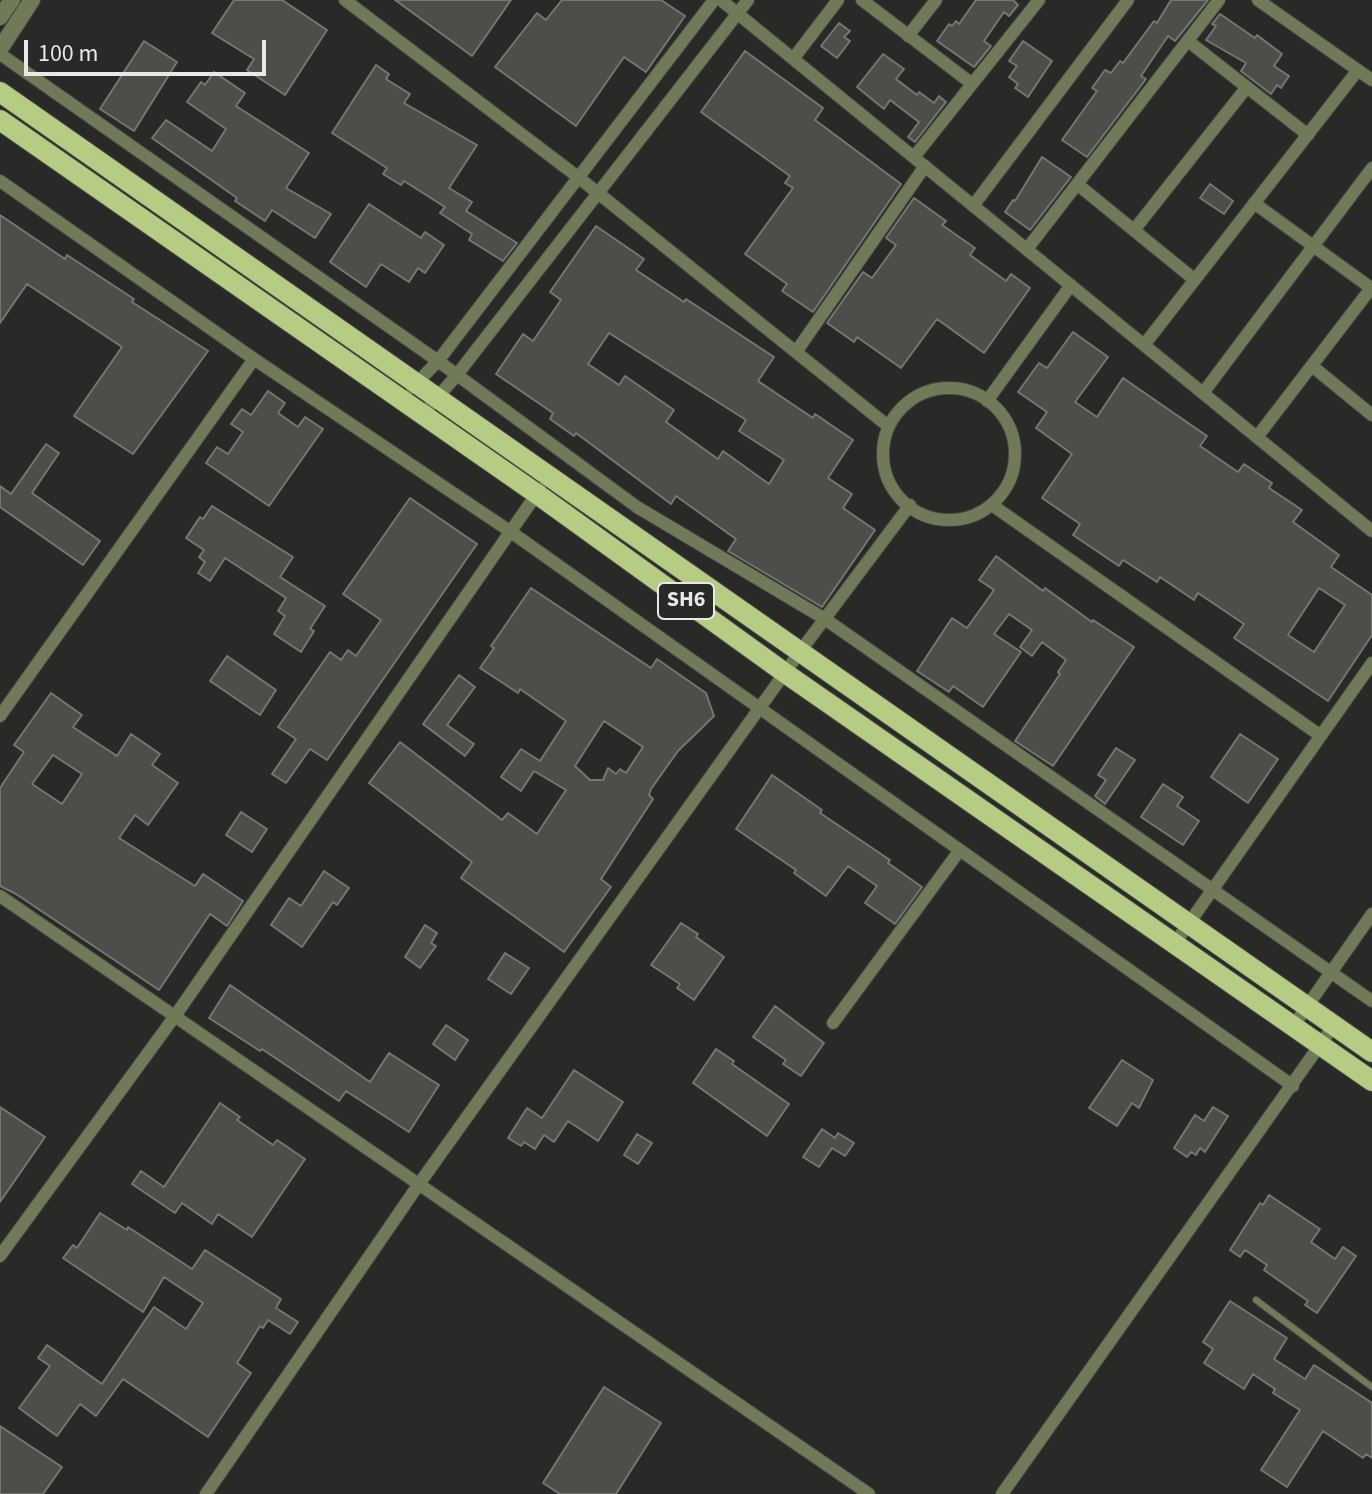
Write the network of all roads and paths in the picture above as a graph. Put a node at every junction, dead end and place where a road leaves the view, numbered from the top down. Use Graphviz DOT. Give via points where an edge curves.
graph roads {
  1 [pos="12,0"];
  2 [pos="32,0"];
  3 [pos="345,0"];
  4 [pos="714,0"];
  5 [pos="721,0"];
  6 [pos="748,0"];
  7 [pos="838,0"];
  8 [pos="862,0"];
  9 [pos="936,0"];
  10 [pos="1039,0"];
  11 [pos="1128,0"];
  12 [pos="1219,0"];
  13 [pos="1258,0"];
  14 [pos="738,14"];
  15 [pos="0,17"];
  16 [pos="908,36"];
  17 [pos="1188,41"];
  18 [pos="0,52"];
  19 [pos="793,59"];
  20 [pos="1358,70"];
  21 [pos="1372,80"];
  22 [pos="971,83"];
  23 [pos="1247,87"];
  24 [pos="0,92"];
  25 [pos="0,120"];
  26 [pos="1308,135"];
  27 [pos="914,157"];
  28 [pos="925,166"];
  29 [pos="1372,168"];
  30 [pos="578,177"];
  31 [pos="0,181"];
  32 [pos="1077,184"];
  33 [pos="599,194"];
  34 [pos="1254,203"];
  35 [pos="973,206"];
  36 [pos="1134,230"];
  37 [pos="1315,245"];
  38 [pos="1027,249"];
  39 [pos="1195,280"];
  40 [pos="1071,285"];
  41 [pos="1372,288"];
  42 [pos="1144,345"];
  43 [pos="796,352"];
  44 [pos="254,359"];
  45 [pos="438,361"];
  46 [pos="1312,366"];
  47 [pos="456,376"];
  48 [pos="416,383"];
  49 [pos="1203,393"];
  50 [pos="436,398"];
  51 [pos="403,400"];
  52 [pos="987,401"];
  53 [pos="423,414"];
  54 [pos="1372,414"];
  55 [pos="888,426"];
  56 [pos="1257,437"];
  57 [pos="543,485"];
  58 [pos="910,505"];
  59 [pos="992,505"];
  60 [pos="1372,531"];
  61 [pos="511,532"];
  62 [pos="825,619"];
  63 [pos="799,653"];
  64 [pos="1372,663"];
  65 [pos="785,673"];
  66 [pos="760,708"];
  67 [pos="0,716"];
  68 [pos="1321,736"];
  69 [pos="960,850"];
  70 [pos="1212,890"];
  71 [pos="0,896"];
  72 [pos="1372,914"];
  73 [pos="1188,924"];
  74 [pos="1175,943"];
  75 [pos="1331,973"];
  76 [pos="1372,1001"];
  77 [pos="1307,1007"];
  78 [pos="175,1016"];
  79 [pos="833,1023"];
  80 [pos="1294,1025"];
  81 [pos="1334,1025"];
  82 [pos="1322,1045"];
  83 [pos="1372,1052"];
  84 [pos="1372,1081"];
  85 [pos="1293,1086"];
  86 [pos="419,1184"];
  87 [pos="0,1256"];
  88 [pos="1256,1300"];
  89 [pos="1372,1387"];
  90 [pos="206,1494"];
  91 [pos="869,1494"];
  92 [pos="1002,1494"];
  1 -- 15 [label="street"];
  2 -- 18 [label="street"];
  3 -- 30 [label="street"];
  4 -- 30 [label="street"];
  5 -- 14 [label="street"];
  6 -- 14 [label="street"];
  7 -- 19 [label="street"];
  8 -- 16 [label="street"];
  9 -- 16 [label="street"];
  10 -- 22 [label="street"];
  11 -- 35 [label="street"];
  12 -- 17 [label="street"];
  13 -- 20 [label="street"];
  14 -- 19 [label="street"];
  14 -- 33 [label="street"];
  16 -- 22 [label="street"];
  17 -- 23 [label="street"];
  17 -- 32 [label="street"];
  18 -- 45 [label="street"];
  19 -- 27 [label="street"];
  20 -- 21 [label="street"];
  20 -- 26 [label="street"];
  22 -- 27 [label="street"];
  23 -- 26 [label="street"];
  23 -- 36 [label="street"];
  24 -- 48 [label="main road, SH6"];
  25 -- 51 [label="main road, SH6"];
  26 -- 34 [label="street"];
  27 -- 28 [label="street"];
  28 -- 35 [label="street"];
  28 -- 43 [label="street"];
  29 -- 37 [label="street"];
  30 -- 33 [label="street"];
  30 -- 45 [label="street"];
  31 -- 44 [label="street"];
  32 -- 36 [label="street"];
  32 -- 38 [label="street"];
  33 -- 43 [label="street"];
  33 -- 47 [label="street"];
  34 -- 37 [label="street"];
  34 -- 39 [label="street"];
  35 -- 38 [label="street"];
  36 -- 39 [label="street"];
  37 -- 41 [label="street"];
  37 -- 49 [label="street"];
  38 -- 40 [label="street"];
  39 -- 42 [label="street"];
  40 -- 42 [label="street"];
  40 -- 52 [label="street"];
  41 -- 46 [label="street"];
  42 -- 49 [label="street"];
  43 -- 55 [label="street"];
  44 -- 61 [label="street"];
  44 -- 67 [label="street"];
  45 -- 47 [label="street"];
  45 -- 48 [label="street"];
  46 -- 54 [label="street"];
  46 -- 56 [label="street"];
  47 -- 50 [label="street"];
  47 -- 62 [label="street" via="637,507"];
  48 -- 50 [label="main road, SH6"];
  48 -- 51 [label="street"];
  49 -- 56 [label="street"];
  50 -- 53 [label="street"];
  50 -- 57 [label="main road, SH6"];
  51 -- 53 [label="main road, SH6"];
  52 -- 55 [label="street" via="951,388 926,392 905,404"];
  52 -- 59 [label="street" via="1012,432 1016,457 1010,482"];
  53 -- 57 [label="main road, SH6"];
  55 -- 58 [label="street" via="882,451 886,477"];
  56 -- 60 [label="street"];
  57 -- 61 [label="street"];
  57 -- 63 [label="main road, SH6"];
  57 -- 65 [label="main road, SH6"];
  58 -- 59 [label="street" via="947,521 972,517"];
  58 -- 62 [label="street"];
  59 -- 68 [label="street"];
  61 -- 66 [label="street"];
  61 -- 78 [label="street"];
  62 -- 63 [label="street"];
  62 -- 70 [label="street"];
  63 -- 65 [label="street"];
  63 -- 73 [label="main road, SH6"];
  64 -- 68 [label="street"];
  65 -- 66 [label="street"];
  65 -- 74 [label="main road, SH6"];
  66 -- 69 [label="street"];
  66 -- 86 [label="street"];
  68 -- 70 [label="street"];
  69 -- 79 [label="street"];
  69 -- 85 [label="street"];
  70 -- 73 [label="street"];
  70 -- 75 [label="street"];
  71 -- 78 [label="street"];
  72 -- 75 [label="street"];
  73 -- 74 [label="street"];
  73 -- 77 [label="main road, SH6"];
  74 -- 80 [label="main road, SH6"];
  75 -- 76 [label="street"];
  75 -- 77 [label="street"];
  77 -- 80 [label="street"];
  77 -- 81 [label="main road, SH6"];
  78 -- 86 [label="street"];
  78 -- 87 [label="street"];
  80 -- 82 [label="main road, SH6"];
  81 -- 82 [label="street"];
  81 -- 83 [label="main road, SH6"];
  82 -- 84 [label="main road, SH6"];
  82 -- 85 [label="street"];
  85 -- 92 [label="street"];
  86 -- 90 [label="street"];
  86 -- 91 [label="street"];
  88 -- 89 [label="lane"];
}
